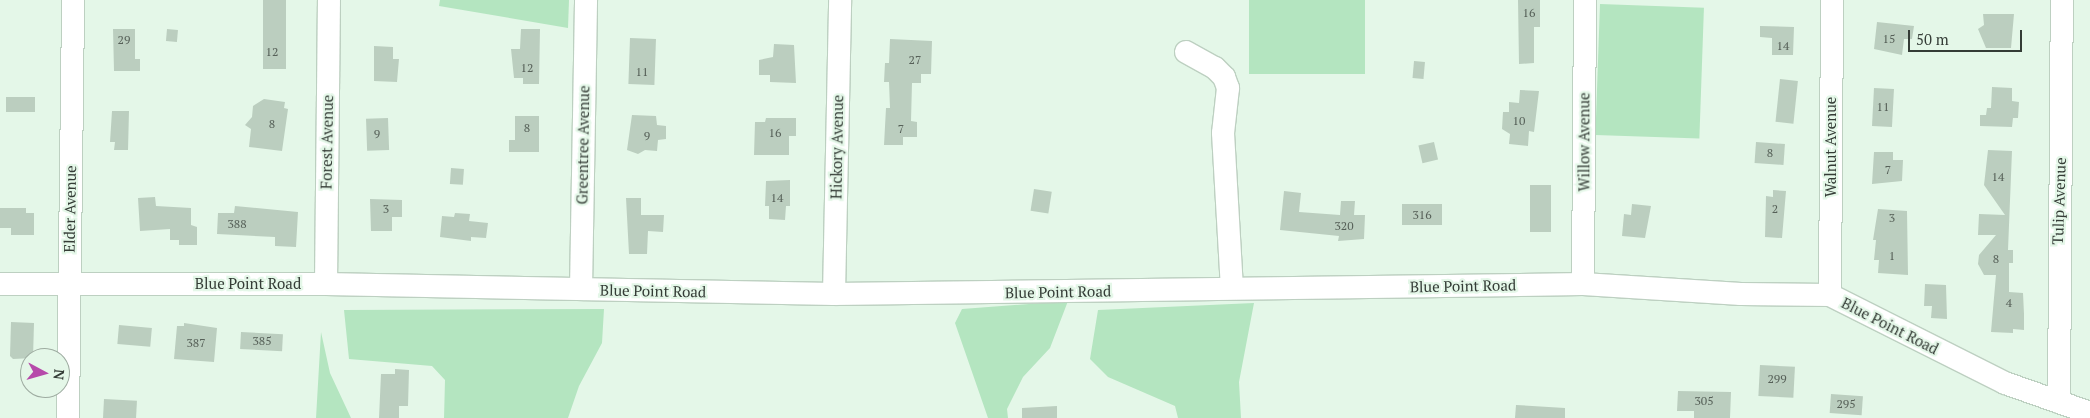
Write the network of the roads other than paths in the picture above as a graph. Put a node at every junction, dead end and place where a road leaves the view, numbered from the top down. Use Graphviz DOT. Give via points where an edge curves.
graph roads {
  1 [pos="73,0"];
  2 [pos="328,0"];
  3 [pos="586,0"];
  4 [pos="840,0"];
  5 [pos="1585,0"];
  6 [pos="1832,0"];
  7 [pos="2062,0"];
  8 [pos="1186,52"];
  9 [pos="0,284"];
  10 [pos="326,284"];
  11 [pos="1583,284"];
  12 [pos="69,285"];
  13 [pos="1232,288"];
  14 [pos="581,289"];
  15 [pos="834,294"];
  16 [pos="1830,295"];
  17 [pos="2059,402"];
  18 [pos="2090,413"];
  19 [pos="68,418"];
  1 -- 12 [label="street, Elder Avenue"];
  2 -- 10 [label="street, Forest Avenue"];
  3 -- 14 [label="street, Greentree Avenue"];
  4 -- 15 [label="street, Hickory Avenue"];
  5 -- 11 [label="street, Willow Avenue"];
  6 -- 16 [label="street, Walnut Avenue"];
  7 -- 17 [label="street, Tulip Avenue"];
  8 -- 13 [label="street" via="1215,68 1228,88 1223,133"];
  9 -- 12 [label="street, Blue Point Road"];
  10 -- 12 [label="street, Blue Point Road"];
  10 -- 14 [label="street, Blue Point Road"];
  11 -- 13 [label="street, Blue Point Road"];
  11 -- 16 [label="street, Blue Point Road" via="1741,294"];
  12 -- 19 [label="street, Elder Avenue"];
  13 -- 15 [label="street, Blue Point Road"];
  14 -- 15 [label="street, Blue Point Road"];
  16 -- 17 [label="street, Blue Point Road" via="2005,383"];
  17 -- 18 [label="street, Blue Point Road"];
}
